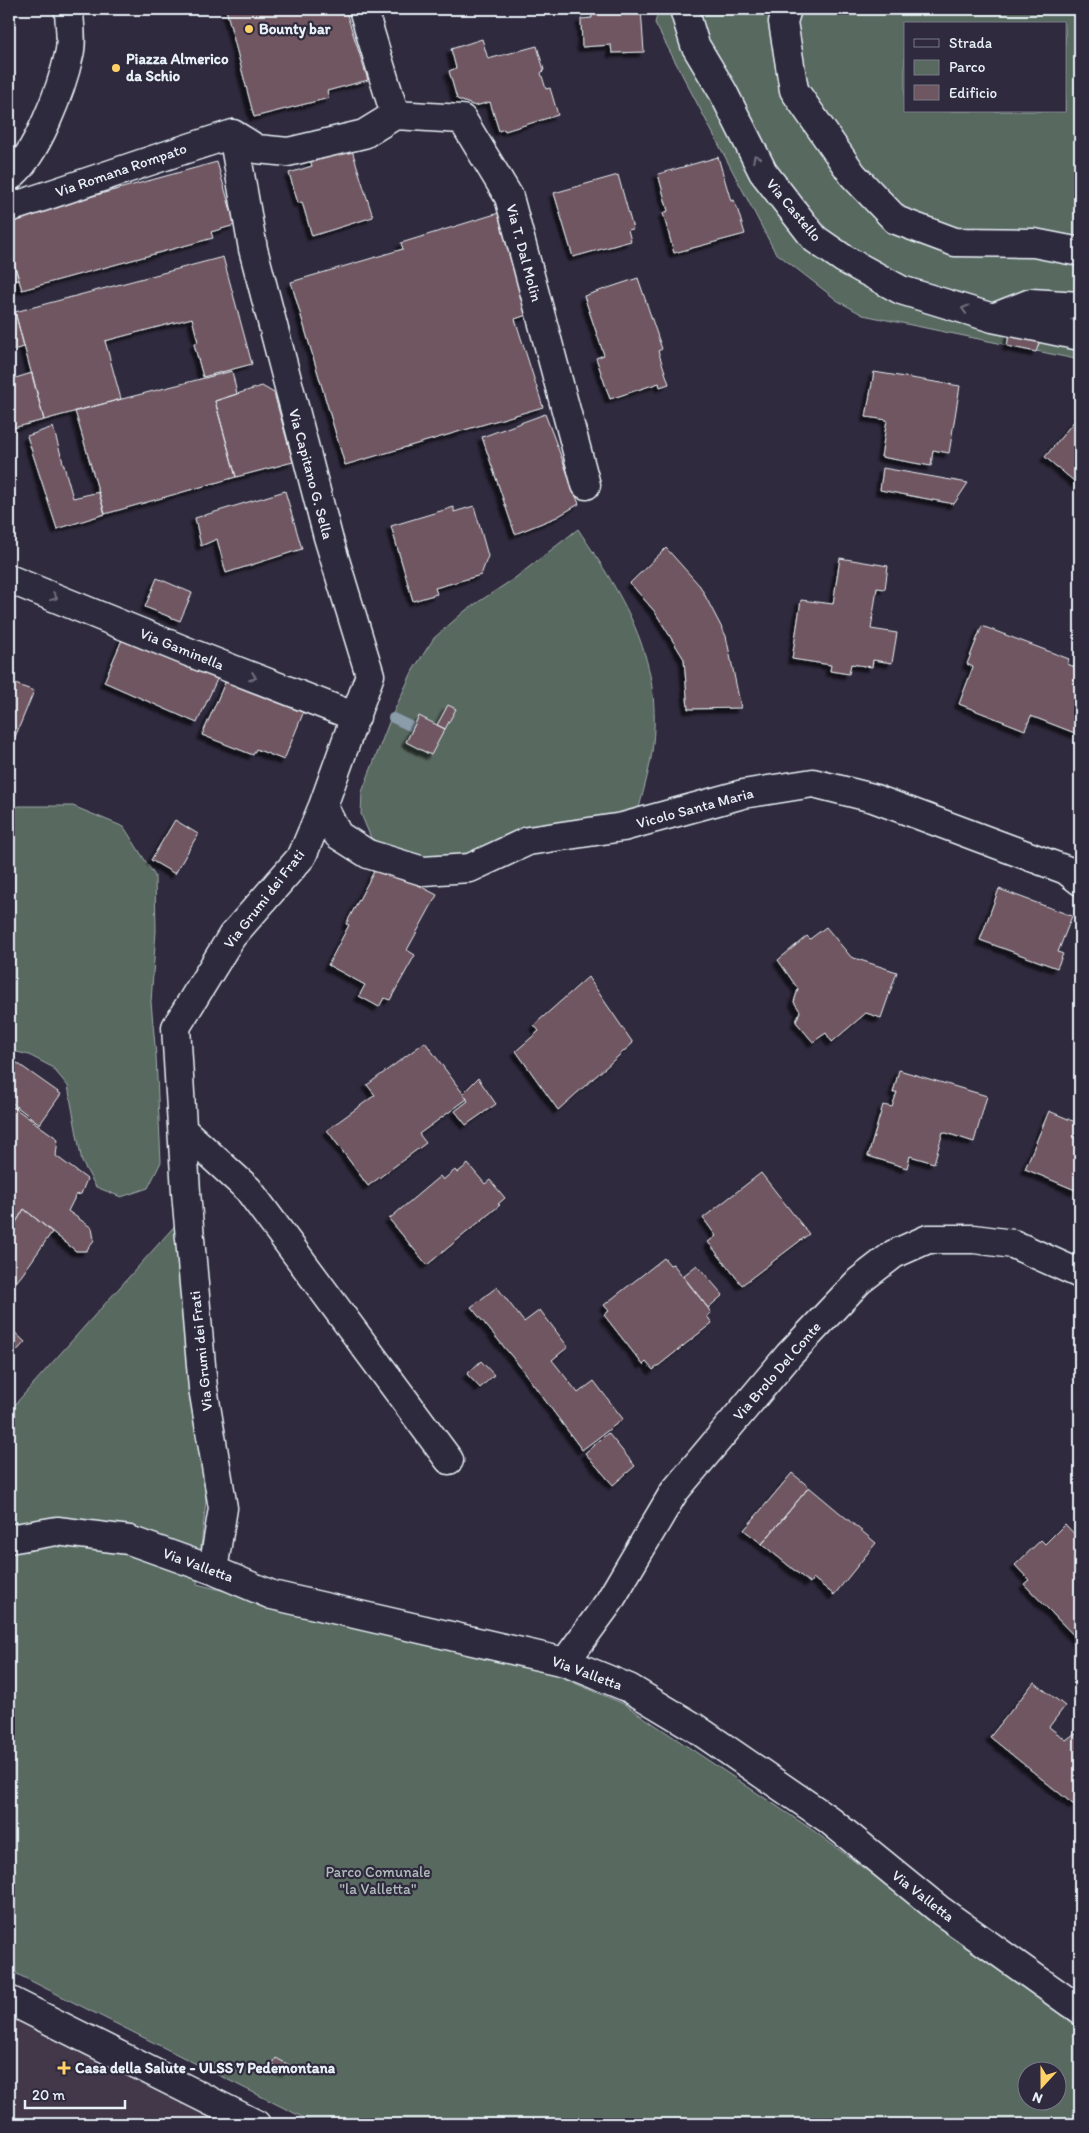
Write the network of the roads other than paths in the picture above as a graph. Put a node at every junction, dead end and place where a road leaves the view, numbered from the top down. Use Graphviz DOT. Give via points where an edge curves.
graph roads {
  1 [pos="69,9"];
  2 [pos="363,9"];
  3 [pos="684,9"];
  4 [pos="787,9"];
  5 [pos="395,115"];
  6 [pos="233,134"];
  7 [pos="9,177"];
  8 [pos="9,208"];
  9 [pos="1080,252"];
  10 [pos="1080,306"];
  11 [pos="993,318"];
  12 [pos="1080,336"];
  13 [pos="586,485"];
  14 [pos="9,579"];
  15 [pos="356,717"];
  16 [pos="323,806"];
  17 [pos="1080,882"];
  18 [pos="184,1131"];
  19 [pos="1080,1274"];
  20 [pos="449,1460"];
  21 [pos="9,1539"];
  22 [pos="213,1570"];
  23 [pos="565,1662"];
  24 [pos="9,2000"];
  25 [pos="1080,2010"];
  26 [pos="256,2124"];
  1 -- 7 [label="street" via="70,53 55,98 43,129 17,171"];
  2 -- 5 [label="street"];
  11 -- 3 [label="street, Via Castello, one-way" via="901,290 815,239 763,172 695,45"];
  4 -- 9 [label="street" via="783,22 794,90 853,175 896,220 955,242 1034,243"];
  5 -- 6 [label="street" via="364,134 288,152 257,149"];
  5 -- 13 [label="street, Via T. Dal Molin" via="462,119 509,198"];
  6 -- 8 [label="street, Via Romana Rompato"];
  6 -- 15 [label="street, Via Capitano G. Sella" via="256,259 328,537 370,675"];
  10 -- 11 [label="street" via="1031,303"];
  11 -- 12 [label="street, Via Castello"];
  14 -- 15 [label="street, Via Gaminella, one-way"];
  15 -- 16 [label="street, Via Capitano G. Sella"];
  16 -- 17 [label="street, Vicolo Santa Maria" via="338,835 368,854 423,871 470,868 528,841 623,827 742,794 813,783 873,798 1066,870"];
  16 -- 18 [label="street, Via Grumi dei Frati" via="302,856 232,936 176,1027"];
  18 -- 20 [label="street" via="248,1189"];
  18 -- 22 [label="street, Via Grumi dei Frati" via="186,1192 203,1388 223,1508"];
  19 -- 23 [label="street, Via Brolo Del Conte" via="1013,1244 974,1239 928,1239 894,1254 859,1281 789,1355 674,1492 609,1602"];
  21 -- 22 [label="street, Via Valletta" via="57,1531 129,1540"];
  22 -- 23 [label="street, Via Valletta" via="272,1595"];
  23 -- 25 [label="street, Via Valletta" via="629,1688 694,1727 828,1819 941,1912"];
  24 -- 26 [label="street"];
}
